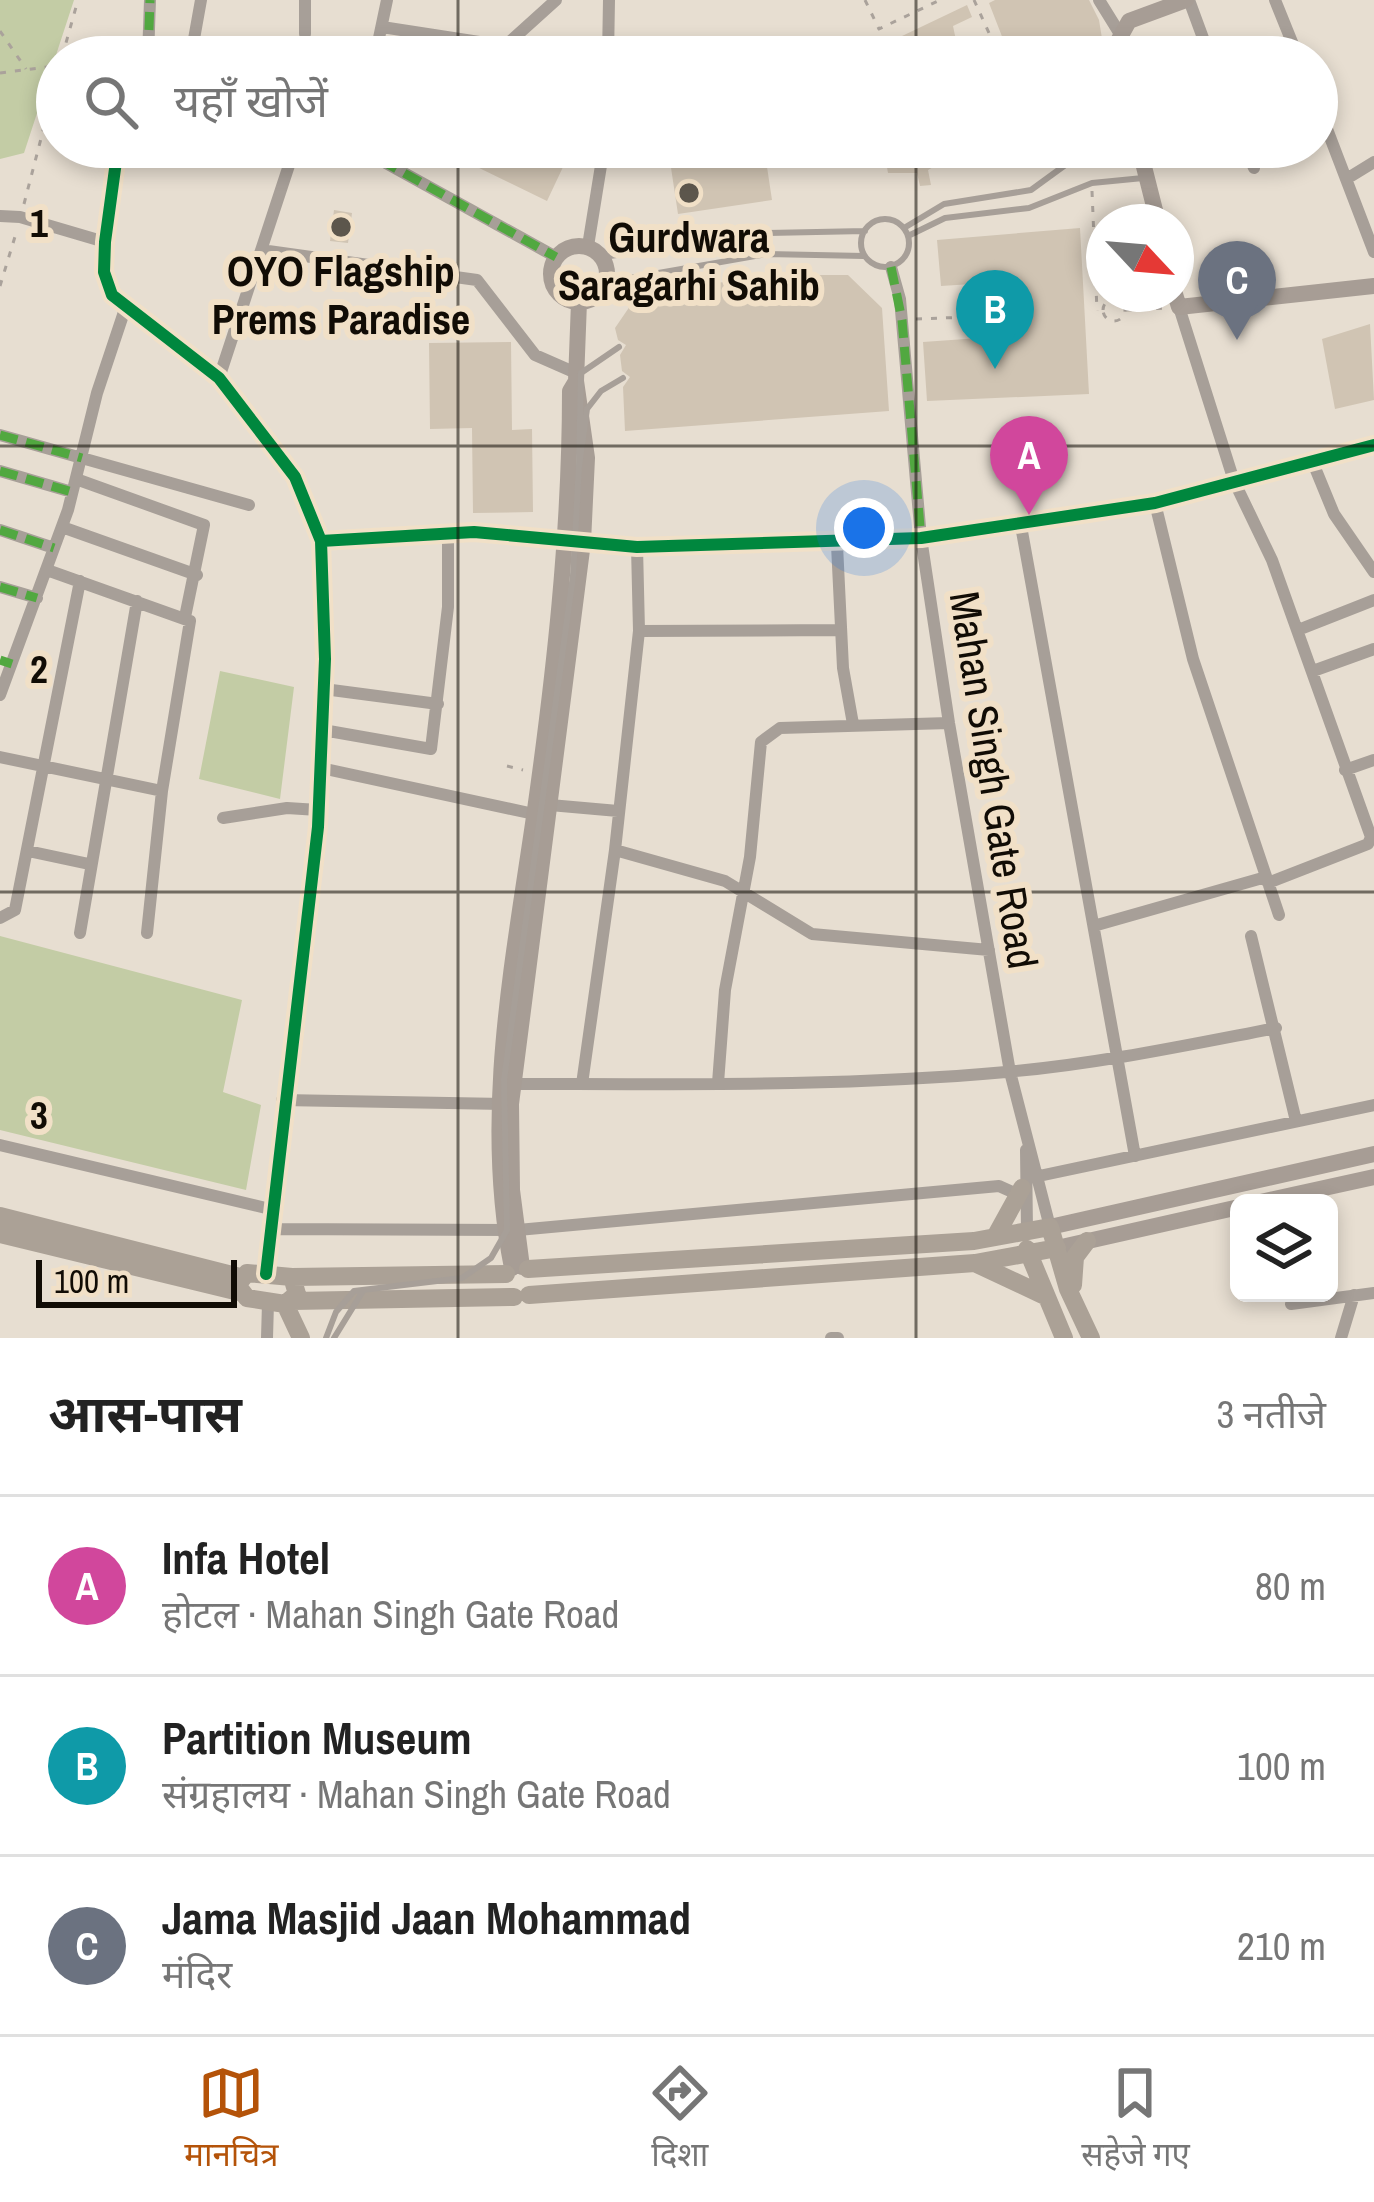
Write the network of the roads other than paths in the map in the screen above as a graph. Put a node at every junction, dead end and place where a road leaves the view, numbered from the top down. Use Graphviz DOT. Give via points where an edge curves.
graph roads {
  1 [pos="150,0"];
  2 [pos="201,0"];
  3 [pos="305,0"];
  4 [pos="387,0"];
  5 [pos="556,0"];
  6 [pos="609,0"];
  7 [pos="1099,0"];
  8 [pos="1188,0"];
  9 [pos="1275,0"];
  10 [pos="382,27"];
  11 [pos="305,34"];
  12 [pos="1120,34"];
  13 [pos="149,36"];
  14 [pos="195,36"];
  15 [pos="380,36"];
  16 [pos="427,36"];
  17 [pos="516,36"];
  18 [pos="608,36"];
  19 [pos="1202,36"];
  20 [pos="1290,36"];
  21 [pos="1338,154"];
  22 [pos="1374,162"];
  23 [pos="115,168"];
  24 [pos="289,168"];
  25 [pos="395,168"];
  26 [pos="602,168"];
  27 [pos="1061,168"];
  28 [pos="1144,168"];
  29 [pos="1147,177"];
  30 [pos="1348,178"];
  31 [pos="1154,204"];
  32 [pos="0,216"];
  33 [pos="865,231"];
  34 [pos="906,232"];
  35 [pos="105,242"];
  36 [pos="261,250"];
  37 [pos="596,252"];
  38 [pos="1374,252"];
  39 [pos="556,256"];
  40 [pos="864,256"];
  41 [pos="891,267"];
  42 [pos="607,282"];
  43 [pos="1374,286"];
  44 [pos="1194,300"];
  45 [pos="580,302"];
  46 [pos="125,309"];
  47 [pos="1180,312"];
  48 [pos="619,347"];
  49 [pos="576,377"];
  50 [pos="219,378"];
  51 [pos="622,378"];
  52 [pos="0,435"];
  53 [pos="1374,445"];
  54 [pos="82,458"];
  55 [pos="1311,458"];
  56 [pos="579,466"];
  57 [pos="0,471"];
  58 [pos="1234,482"];
  59 [pos="74,486"];
  60 [pos="1155,503"];
  61 [pos="249,505"];
  62 [pos="1021,526"];
  63 [pos="62,527"];
  64 [pos="0,530"];
  65 [pos="448,532"];
  66 [pos="921,538"];
  67 [pos="321,541"];
  68 [pos="574,542"];
  69 [pos="837,544"];
  70 [pos="637,547"];
  71 [pos="55,548"];
  72 [pos="46,570"];
  73 [pos="1374,572"];
  74 [pos="197,575"];
  75 [pos="80,581"];
  76 [pos="0,587"];
  77 [pos="37,598"];
  78 [pos="1374,600"];
  79 [pos="137,601"];
  80 [pos="185,617"];
  81 [pos="840,630"];
  82 [pos="1298,630"];
  83 [pos="639,631"];
  84 [pos="1374,649"];
  85 [pos="6,662"];
  86 [pos="1312,671"];
  87 [pos="324,689"];
  88 [pos="0,695"];
  89 [pos="438,704"];
  90 [pos="949,723"];
  91 [pos="853,724"];
  92 [pos="323,730"];
  93 [pos="0,757"];
  94 [pos="1374,760"];
  95 [pos="321,768"];
  96 [pos="44,770"];
  97 [pos="1345,770"];
  98 [pos="103,782"];
  99 [pos="162,791"];
  100 [pos="318,810"];
  101 [pos="542,810"];
  102 [pos="618,811"];
  103 [pos="223,818"];
  104 [pos="615,850"];
  105 [pos="28,851"];
  106 [pos="89,864"];
  107 [pos="1267,880"];
  108 [pos="744,891"];
  109 [pos="1280,915"];
  110 [pos="0,918"];
  111 [pos="1097,925"];
  112 [pos="80,933"];
  113 [pos="147,933"];
  114 [pos="1251,936"];
  115 [pos="989,950"];
  116 [pos="1276,1028"];
  117 [pos="1120,1059"];
  118 [pos="1010,1072"];
  119 [pos="718,1083"];
  120 [pos="506,1084"];
  121 [pos="582,1084"];
  122 [pos="282,1100"];
  123 [pos="504,1104"];
  124 [pos="1374,1105"];
  125 [pos="1296,1121"];
  126 [pos="0,1145"];
  127 [pos="1374,1154"];
  128 [pos="1135,1156"];
  129 [pos="1374,1177"];
  130 [pos="1026,1186"];
  131 [pos="1297,1194"];
  132 [pos="269,1209"];
  133 [pos="1230,1209"];
  134 [pos="0,1216"];
  135 [pos="1050,1227"];
  136 [pos="268,1229"];
  137 [pos="511,1230"];
  138 [pos="1027,1231"];
  139 [pos="0,1234"];
  140 [pos="995,1237"];
  141 [pos="1087,1241"];
  142 [pos="1057,1248"];
  143 [pos="1028,1256"];
  144 [pos="975,1263"];
  145 [pos="517,1269"];
  146 [pos="266,1274"];
  147 [pos="292,1277"];
  148 [pos="240,1285"];
  149 [pos="1374,1293"];
  150 [pos="1043,1295"];
  151 [pos="1354,1295"];
  152 [pos="521,1296"];
  153 [pos="282,1303"];
  154 [pos="316,1304"];
  155 [pos="1291,1304"];
  156 [pos="1077,1306"];
  157 [pos="267,1338"];
  158 [pos="302,1338"];
  159 [pos="332,1338"];
  160 [pos="1064,1338"];
  161 [pos="1091,1338"];
  162 [pos="1341,1338"];
  1 -- 13 [label="street"];
  2 -- 14 [label="street"];
  3 -- 11 [label="street"];
  4 -- 10 [label="street"];
  5 -- 17 [label="street"];
  6 -- 18 [label="street"];
  7 -- 12 [label="street"];
  8 -- 12 [label="street" via="1142,14"];
  8 -- 19 [label="street"];
  9 -- 20 [label="street"];
  10 -- 15 [label="street"];
  10 -- 16 [label="street"];
  21 -- 30 [label="street"];
  22 -- 30 [label="street"];
  23 -- 35 [label="street"];
  24 -- 36 [label="street"];
  25 -- 39 [label="street"];
  26 -- 37 [label="street"];
  27 -- 34 [label="lane" via="1031,190 944,204"];
  28 -- 29 [label="street"];
  29 -- 31 [label="street"];
  29 -- 34 [label="lane" via="1092,183 1029,208 945,218"];
  30 -- 38 [label="street"];
  32 -- 35 [label="street"];
  33 -- 34 [label="lane" via="884,219"];
  33 -- 37 [label="lane"];
  33 -- 40 [label="lane"];
  34 -- 41 [label="lane" via="908,251"];
  35 -- 46 [label="street" via="104,272"];
  36 -- 49 [label="street" via="477,280 535,356"];
  36 -- 50 [label="street"];
  37 -- 39 [label="street" via="570,247"];
  37 -- 42 [label="street"];
  39 -- 45 [label="street" via="556,290"];
  40 -- 41 [label="lane"];
  40 -- 42 [label="lane" via="767,254"];
  41 -- 66 [label="street, Mahan Singh Gate Road"];
  42 -- 45 [label="street"];
  43 -- 44 [label="street"];
  45 -- 49 [label="street"];
  46 -- 50 [label="street"];
  46 -- 54 [label="street"];
  47 -- 58 [label="street"];
  48 -- 56 [label="lane, bridge" via="581,373"];
  49 -- 68 [label="street" via="587,458"];
  50 -- 67 [label="street" via="295,477"];
  51 -- 56 [label="lane, bridge" via="587,410"];
  52 -- 54 [label="street"];
  53 -- 55 [label="street"];
  54 -- 59 [label="street"];
  54 -- 61 [label="street"];
  55 -- 58 [label="street"];
  55 -- 73 [label="street" via="1334,514"];
  56 -- 159 [label="lane, bridge" via="573,576 504,1080 507,1230 491,1258 462,1278 363,1291"];
  57 -- 59 [label="street"];
  58 -- 60 [label="street"];
  58 -- 82 [label="street"];
  59 -- 63 [label="street"];
  59 -- 74 [label="street" via="204,525"];
  60 -- 62 [label="street"];
  60 -- 107 [label="street" via="1193,659"];
  62 -- 66 [label="street"];
  62 -- 111 [label="street"];
  63 -- 71 [label="street"];
  63 -- 74 [label="street"];
  64 -- 71 [label="street"];
  65 -- 67 [label="street"];
  65 -- 68 [label="street"];
  65 -- 89 [label="street"];
  66 -- 69 [label="street"];
  66 -- 90 [label="street, Mahan Singh Gate Road"];
  67 -- 87 [label="street"];
  68 -- 70 [label="street"];
  68 -- 101 [label="street"];
  68 -- 101 [label="street" via="539,773"];
  69 -- 70 [label="street"];
  69 -- 81 [label="street"];
  70 -- 83 [label="street"];
  71 -- 72 [label="street"];
  72 -- 75 [label="street"];
  72 -- 77 [label="street"];
  74 -- 80 [label="street"];
  75 -- 79 [label="street"];
  75 -- 96 [label="street"];
  76 -- 77 [label="street"];
  77 -- 85 [label="street"];
  78 -- 82 [label="street"];
  79 -- 80 [label="street"];
  79 -- 98 [label="street"];
  80 -- 99 [label="street" via="190,625"];
  81 -- 83 [label="street"];
  81 -- 91 [label="street"];
  82 -- 86 [label="street"];
  83 -- 102 [label="street"];
  84 -- 86 [label="street"];
  85 -- 88 [label="street"];
  86 -- 97 [label="street"];
  87 -- 89 [label="street"];
  87 -- 92 [label="street"];
  89 -- 92 [label="street" via="431,749"];
  90 -- 91 [label="street"];
  90 -- 115 [label="street, Mahan Singh Gate Road"];
  91 -- 108 [label="street" via="780,728 761,742"];
  92 -- 95 [label="street"];
  93 -- 96 [label="street"];
  94 -- 97 [label="street"];
  95 -- 100 [label="street"];
  95 -- 101 [label="street"];
  96 -- 98 [label="street"];
  96 -- 105 [label="street"];
  97 -- 107 [label="street" via="1370,842"];
  98 -- 99 [label="street"];
  98 -- 106 [label="street"];
  99 -- 113 [label="street"];
  100 -- 103 [label="street"];
  100 -- 122 [label="street"];
  101 -- 102 [label="street"];
  101 -- 120 [label="street"];
  102 -- 104 [label="street"];
  104 -- 108 [label="street"];
  104 -- 121 [label="street"];
  105 -- 106 [label="street"];
  105 -- 110 [label="street" via="15,910"];
  106 -- 112 [label="street"];
  107 -- 109 [label="street"];
  107 -- 111 [label="street"];
  108 -- 115 [label="street" via="812,934"];
  108 -- 119 [label="street" via="724,990"];
  111 -- 117 [label="street"];
  114 -- 116 [label="street"];
  115 -- 118 [label="street, Mahan Singh Gate Road"];
  116 -- 117 [label="street"];
  116 -- 125 [label="street"];
  117 -- 118 [label="street"];
  117 -- 128 [label="street"];
  118 -- 119 [label="street"];
  118 -- 130 [label="street, Mahan Singh Gate Road"];
  119 -- 121 [label="street"];
  120 -- 121 [label="street"];
  120 -- 123 [label="street"];
  122 -- 123 [label="street"];
  122 -- 132 [label="street"];
  123 -- 137 [label="street"];
  124 -- 125 [label="street"];
  125 -- 128 [label="street"];
  126 -- 132 [label="street"];
  127 -- 135 [label="street"];
  128 -- 130 [label="street"];
  129 -- 131 [label="street"];
  130 -- 135 [label="street"];
  130 -- 137 [label="street"];
  130 -- 138 [label="street"];
  130 -- 140 [label="main road"];
  132 -- 136 [label="street"];
  133 -- 141 [label="street"];
  134 -- 148 [label="main road"];
  135 -- 138 [label="main road"];
  135 -- 142 [label="main road"];
  136 -- 137 [label="street"];
  136 -- 146 [label="street"];
  137 -- 145 [label="street"];
  138 -- 140 [label="main road"];
  138 -- 143 [label="main road"];
  139 -- 148 [label="main road"];
  140 -- 145 [label="main road"];
  141 -- 142 [label="street"];
  141 -- 156 [label="main road" via="1071,1275"];
  142 -- 143 [label="main road"];
  142 -- 156 [label="main road"];
  143 -- 144 [label="main road"];
  143 -- 150 [label="main road"];
  144 -- 150 [label="main road"];
  144 -- 152 [label="main road"];
  145 -- 147 [label="main road"];
  145 -- 152 [label="main road" via="505,1288"];
  145 -- 152 [label="main road" via="536,1281"];
  146 -- 147 [label="main road"];
  146 -- 148 [label="main road"];
  147 -- 153 [label="main road" via="298,1287"];
  148 -- 153 [label="main road"];
  149 -- 151 [label="street"];
  150 -- 160 [label="main road"];
  151 -- 155 [label="street"];
  151 -- 162 [label="street"];
  152 -- 154 [label="main road"];
  153 -- 154 [label="main road"];
  153 -- 157 [label="street"];
  153 -- 158 [label="main road"];
  154 -- 159 [label="main road"];
  156 -- 161 [label="main road"];
}
